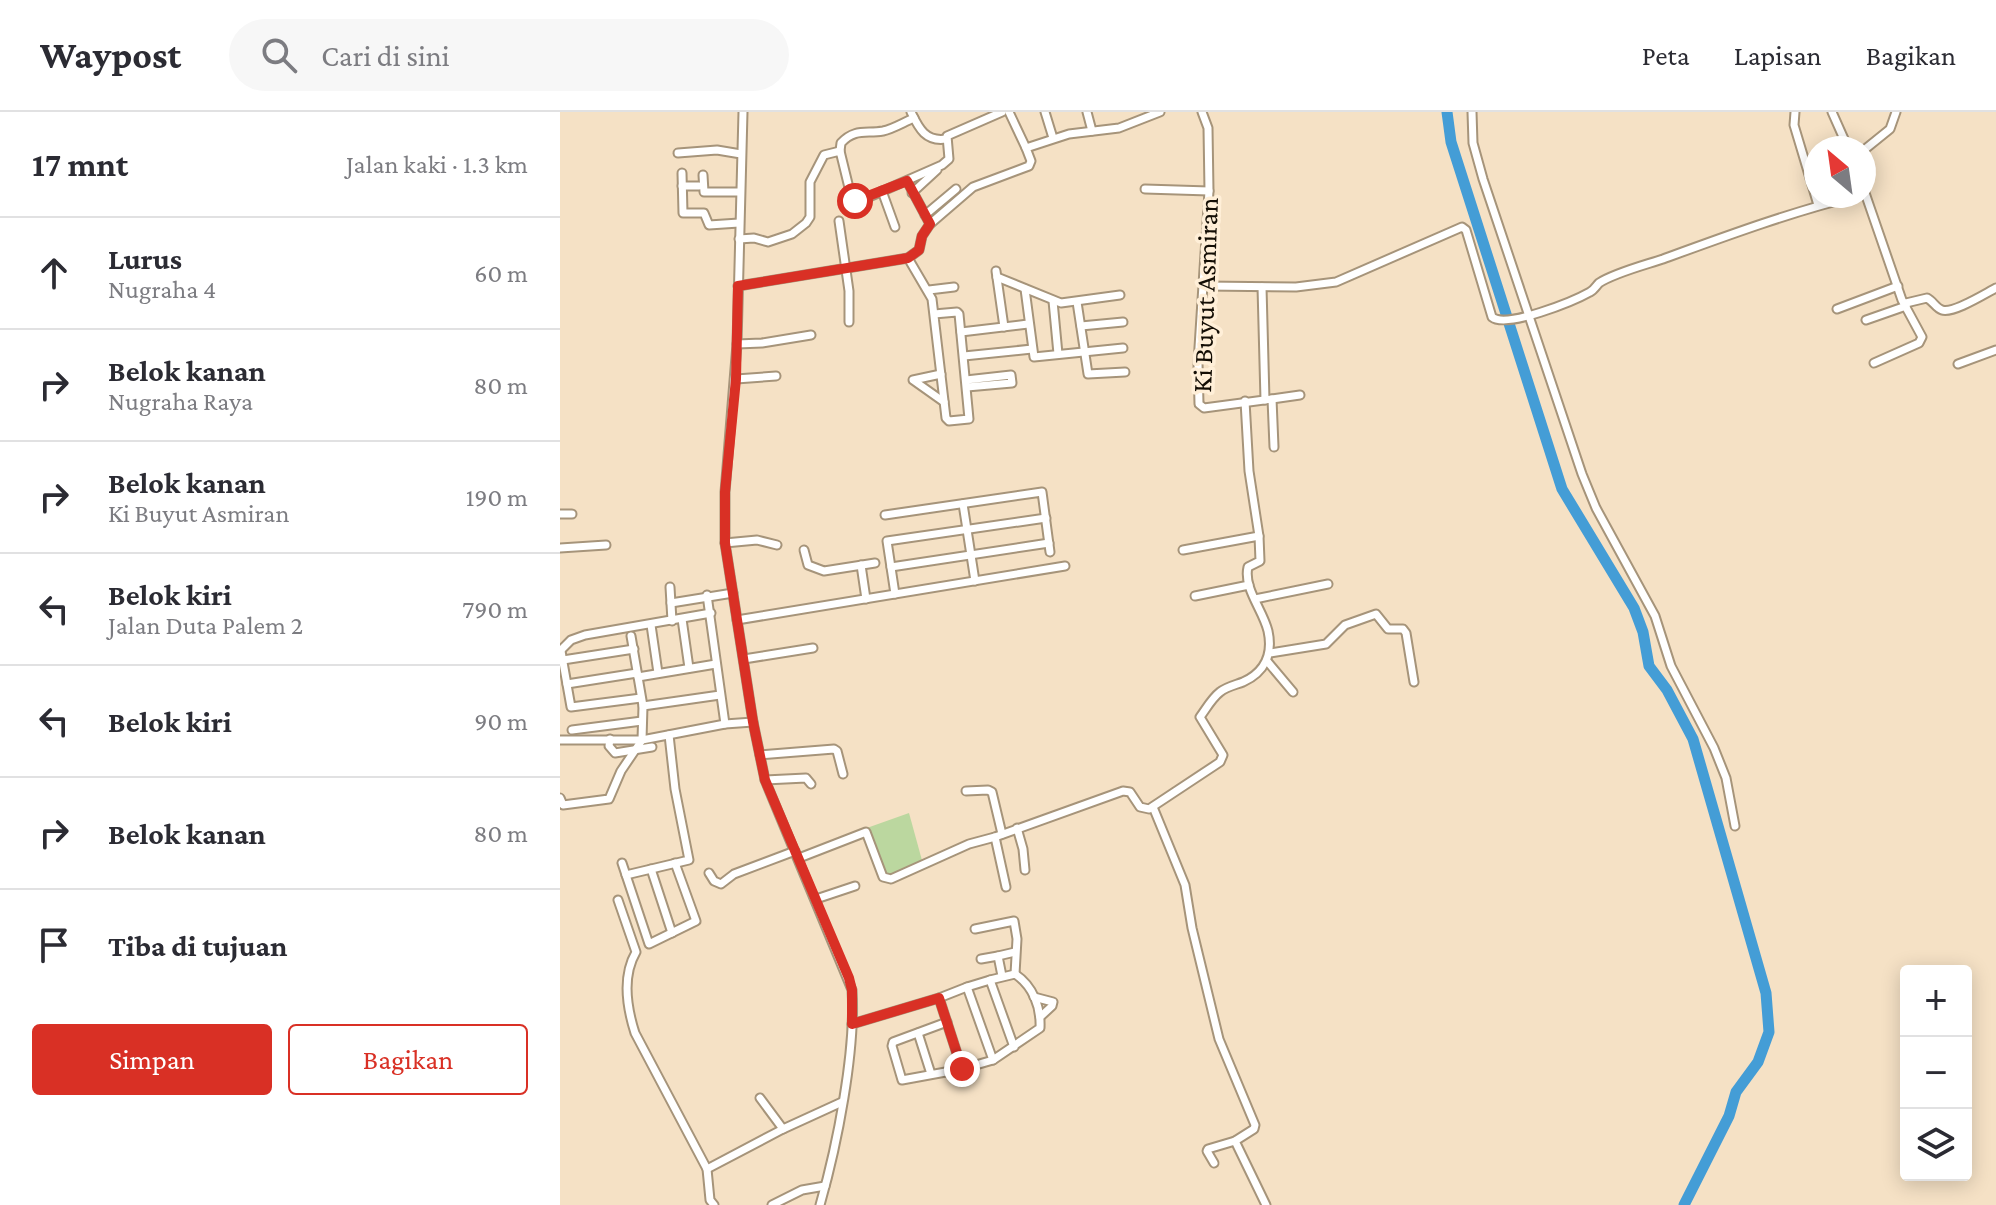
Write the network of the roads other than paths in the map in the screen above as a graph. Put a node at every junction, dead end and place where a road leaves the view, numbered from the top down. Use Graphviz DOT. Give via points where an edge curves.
graph roads {
  1 [pos="743,112"];
  2 [pos="1002,112"];
  3 [pos="1009,112"];
  4 [pos="1045,112"];
  5 [pos="1088,112"];
  6 [pos="1160,112"];
  7 [pos="1202,112"];
  8 [pos="1472,112"];
  9 [pos="1795,112"];
  10 [pos="1832,112"];
  11 [pos="1896,112"];
  12 [pos="912,115"];
  13 [pos="1092,131"];
  14 [pos="1843,136"];
  15 [pos="946,138"];
  16 [pos="1053,138"];
  17 [pos="1876,140"];
  18 [pos="1026,148"];
  19 [pos="839,151"];
  20 [pos="678,153"];
  21 [pos="741,154"];
  22 [pos="1804,158"];
  23 [pos="942,165"];
  24 [pos="682,173"];
  25 [pos="703,175"];
  26 [pos="907,181"];
  27 [pos="682,186"];
  28 [pos="699,186"];
  29 [pos="956,189"];
  30 [pos="1145,189"];
  31 [pos="882,191"];
  32 [pos="1209,191"];
  33 [pos="740,192"];
  34 [pos="912,193"];
  35 [pos="1809,208"];
  36 [pos="1870,208"];
  37 [pos="925,215"];
  38 [pos="839,221"];
  39 [pos="739,223"];
  40 [pos="930,224"];
  41 [pos="895,227"];
  42 [pos="739,239"];
  43 [pos="908,258"];
  44 [pos="846,268"];
  45 [pos="738,286"];
  46 [pos="1205,286"];
  47 [pos="1898,286"];
  48 [pos="954,287"];
  49 [pos="1262,287"];
  50 [pos="1996,288"];
  51 [pos="1025,289"];
  52 [pos="929,290"];
  53 [pos="1120,295"];
  54 [pos="1053,301"];
  55 [pos="1077,302"];
  56 [pos="1906,304"];
  57 [pos="1837,309"];
  58 [pos="934,314"];
  59 [pos="1525,317"];
  60 [pos="1866,320"];
  61 [pos="849,322"];
  62 [pos="1123,322"];
  63 [pos="1028,324"];
  64 [pos="1081,326"];
  65 [pos="1004,327"];
  66 [pos="961,332"];
  67 [pos="811,335"];
  68 [pos="737,344"];
  69 [pos="1123,348"];
  70 [pos="1032,349"];
  71 [pos="1996,350"];
  72 [pos="1085,352"];
  73 [pos="1058,354"];
  74 [pos="964,356"];
  75 [pos="1874,363"];
  76 [pos="1958,364"];
  77 [pos="1125,372"];
  78 [pos="941,374"];
  79 [pos="776,376"];
  80 [pos="736,379"];
  81 [pos="967,384"];
  82 [pos="1300,395"];
  83 [pos="1269,400"];
  84 [pos="1245,401"];
  85 [pos="944,402"];
  86 [pos="1274,447"];
  87 [pos="963,504"];
  88 [pos="560,514"];
  89 [pos="572,514"];
  90 [pos="885,515"];
  91 [pos="1046,518"];
  92 [pos="967,529"];
  93 [pos="1259,536"];
  94 [pos="725,543"];
  95 [pos="606,545"];
  96 [pos="777,545"];
  97 [pos="560,548"];
  98 [pos="804,550"];
  99 [pos="1183,550"];
  100 [pos="971,555"];
  101 [pos="875,563"];
  102 [pos="861,565"];
  103 [pos="1065,566"];
  104 [pos="891,567"];
  105 [pos="975,581"];
  106 [pos="1328,584"];
  107 [pos="1249,585"];
  108 [pos="670,587"];
  109 [pos="733,593"];
  110 [pos="895,594"];
  111 [pos="707,596"];
  112 [pos="1195,596"];
  113 [pos="866,599"];
  114 [pos="1255,599"];
  115 [pos="671,603"];
  116 [pos="711,613"];
  117 [pos="682,619"];
  118 [pos="737,620"];
  119 [pos="672,621"];
  120 [pos="651,625"];
  121 [pos="631,636"];
  122 [pos="813,648"];
  123 [pos="634,649"];
  124 [pos="561,651"];
  125 [pos="1268,657"];
  126 [pos="744,659"];
  127 [pos="563,660"];
  128 [pos="716,664"];
  129 [pos="689,668"];
  130 [pos="658,673"];
  131 [pos="638,675"];
  132 [pos="1414,682"];
  133 [pos="567,684"];
  134 [pos="1293,692"];
  135 [pos="720,695"];
  136 [pos="642,702"];
  137 [pos="642,721"];
  138 [pos="753,722"];
  139 [pos="725,724"];
  140 [pos="572,730"];
  141 [pos="669,735"];
  142 [pos="610,739"];
  143 [pos="560,740"];
  144 [pos="642,740"];
  145 [pos="652,747"];
  146 [pos="633,751"];
  147 [pos="760,755"];
  148 [pos="843,774"];
  149 [pos="765,780"];
  150 [pos="811,784"];
  151 [pos="966,791"];
  152 [pos="560,798"];
  153 [pos="1153,807"];
  154 [pos="1735,826"];
  155 [pos="1017,828"];
  156 [pos="999,835"];
  157 [pos="797,854"];
  158 [pos="622,863"];
  159 [pos="675,863"];
  160 [pos="651,869"];
  161 [pos="1025,870"];
  162 [pos="709,873"];
  163 [pos="626,875"];
  164 [pos="855,886"];
  165 [pos="1006,887"];
  166 [pos="816,899"];
  167 [pos="618,900"];
  168 [pos="975,929"];
  169 [pos="672,933"];
  170 [pos="1015,952"];
  171 [pos="998,956"];
  172 [pos="981,959"];
  173 [pos="1015,974"];
  174 [pos="1002,976"];
  175 [pos="990,980"];
  176 [pos="967,987"];
  177 [pos="1034,997"];
  178 [pos="939,998"];
  179 [pos="1040,1017"];
  180 [pos="947,1022"];
  181 [pos="852,1024"];
  182 [pos="918,1033"];
  183 [pos="1014,1047"];
  184 [pos="993,1060"];
  185 [pos="962,1069"];
  186 [pos="931,1074"];
  187 [pos="760,1098"];
  188 [pos="842,1102"];
  189 [pos="783,1129"];
  190 [pos="1235,1141"];
  191 [pos="1214,1163"];
  192 [pos="707,1169"];
  193 [pos="825,1186"];
  194 [pos="712,1203"];
  195 [pos="700,1205"];
  196 [pos="772,1205"];
  197 [pos="820,1205"];
  198 [pos="1266,1205"];
  1 -- 21 [label="street"];
  2 -- 15 [label="street"];
  3 -- 18 [label="street"];
  4 -- 16 [label="street"];
  5 -- 13 [label="street"];
  6 -- 13 [label="street" via="1119,128"];
  7 -- 32 [label="street, Ki Buyut Asmiran" via="1208,128"];
  8 -- 59 [label="street" via="1473,143"];
  9 -- 22 [label="street"];
  10 -- 14 [label="street"];
  11 -- 17 [label="street" via="1890,129"];
  12 -- 15 [label="street" via="932,140"];
  12 -- 19 [label="street" via="882,131 853,133"];
  13 -- 16 [label="street"];
  15 -- 23 [label="street" via="949,156"];
  16 -- 18 [label="street"];
  18 -- 40 [label="street" via="1029,166 973,187"];
  19 -- 31 [label="street" via="852,200"];
  19 -- 42 [label="street" via="824,155 810,182 806,223 768,242"];
  20 -- 21 [label="street"];
  21 -- 33 [label="street"];
  23 -- 26 [label="street"];
  23 -- 34 [label="street"];
  24 -- 27 [label="street"];
  25 -- 33 [label="street" via="704,192"];
  26 -- 31 [label="street"];
  26 -- 34 [label="street"];
  27 -- 28 [label="street"];
  27 -- 39 [label="street" via="683,213 704,213 709,225"];
  29 -- 37 [label="street"];
  30 -- 32 [label="street"];
  31 -- 41 [label="street"];
  32 -- 46 [label="street, Ki Buyut Asmiran"];
  33 -- 39 [label="street"];
  34 -- 37 [label="street"];
  35 -- 59 [label="street" via="1640,267"];
  36 -- 47 [label="street"];
  37 -- 40 [label="street"];
  38 -- 44 [label="street"];
  39 -- 42 [label="street"];
  40 -- 43 [label="street" via="919,250"];
  42 -- 45 [label="street"];
  43 -- 44 [label="street"];
  43 -- 52 [label="street"];
  44 -- 45 [label="street"];
  44 -- 61 [label="street"];
  45 -- 68 [label="street"];
  46 -- 49 [label="street"];
  46 -- 84 [label="street, Ki Buyut Asmiran" via="1199,404 1204,408"];
  47 -- 56 [label="street"];
  47 -- 57 [label="street"];
  48 -- 52 [label="street"];
  49 -- 59 [label="street" via="1336,282 1462,227 1492,317 1505,322"];
  49 -- 83 [label="street"];
  50 -- 56 [label="street" via="1946,310 1927,298"];
  51 -- 54 [label="street"];
  51 -- 63 [label="street"];
  51 -- 65 [label="street" via="997,274"];
  52 -- 58 [label="street"];
  53 -- 55 [label="street"];
  54 -- 55 [label="street"];
  54 -- 73 [label="street"];
  55 -- 64 [label="street"];
  56 -- 60 [label="street"];
  56 -- 75 [label="street" via="1921,341"];
  58 -- 66 [label="street" via="957,312"];
  58 -- 78 [label="street"];
  59 -- 154 [label="street" via="1596,508 1655,616 1671,666 1714,748"];
  62 -- 64 [label="street"];
  63 -- 65 [label="street"];
  63 -- 70 [label="street"];
  64 -- 72 [label="street"];
  65 -- 66 [label="street"];
  66 -- 74 [label="street"];
  67 -- 68 [label="street"];
  68 -- 80 [label="street"];
  69 -- 72 [label="street"];
  70 -- 73 [label="street" via="1035,357"];
  70 -- 74 [label="street"];
  71 -- 76 [label="street"];
  72 -- 73 [label="street"];
  72 -- 77 [label="street" via="1089,375"];
  74 -- 81 [label="street"];
  78 -- 85 [label="street"];
  78 -- 85 [label="street" via="913,380"];
  79 -- 80 [label="street"];
  80 -- 94 [label="street"];
  81 -- 81 [label="street" via="1012,383 1011,375"];
  81 -- 85 [label="street" via="970,419 947,419"];
  82 -- 83 [label="street, Ki Buyut Asmiran"];
  83 -- 84 [label="street, Ki Buyut Asmiran"];
  83 -- 86 [label="street"];
  84 -- 93 [label="street"];
  87 -- 90 [label="street"];
  87 -- 91 [label="street" via="1042,492"];
  87 -- 92 [label="street"];
  88 -- 89 [label="street"];
  91 -- 92 [label="street"];
  91 -- 100 [label="street" via="1050,548"];
  92 -- 100 [label="street"];
  92 -- 104 [label="street" via="887,541"];
  93 -- 99 [label="street"];
  93 -- 107 [label="street" via="1260,561 1246,570"];
  94 -- 96 [label="street" via="757,540"];
  94 -- 109 [label="street"];
  95 -- 97 [label="street"];
  98 -- 102 [label="street" via="808,565 816,570"];
  100 -- 104 [label="street"];
  100 -- 105 [label="street"];
  101 -- 102 [label="street"];
  102 -- 113 [label="street"];
  103 -- 105 [label="street"];
  104 -- 110 [label="street"];
  105 -- 110 [label="street"];
  106 -- 114 [label="street"];
  107 -- 112 [label="street"];
  107 -- 114 [label="street"];
  108 -- 115 [label="street"];
  109 -- 111 [label="street"];
  109 -- 118 [label="street"];
  110 -- 113 [label="street"];
  111 -- 115 [label="street"];
  111 -- 116 [label="street"];
  113 -- 118 [label="street"];
  114 -- 125 [label="street" via="1266,624"];
  115 -- 119 [label="street"];
  116 -- 117 [label="street"];
  116 -- 128 [label="street"];
  117 -- 119 [label="street"];
  117 -- 129 [label="street"];
  118 -- 126 [label="street"];
  119 -- 120 [label="street"];
  120 -- 124 [label="street" via="578,637"];
  120 -- 130 [label="street"];
  121 -- 123 [label="street"];
  122 -- 126 [label="street"];
  123 -- 127 [label="street"];
  123 -- 131 [label="street"];
  124 -- 127 [label="street"];
  125 -- 132 [label="street" via="1326,644 1345,625 1376,614 1388,629 1406,633"];
  125 -- 134 [label="street"];
  125 -- 153 [label="street" via="1250,678 1218,693 1200,717 1223,759"];
  126 -- 138 [label="street"];
  127 -- 133 [label="street"];
  128 -- 129 [label="street"];
  128 -- 135 [label="street"];
  129 -- 130 [label="street"];
  130 -- 131 [label="street"];
  131 -- 133 [label="street"];
  131 -- 136 [label="street"];
  133 -- 136 [label="street" via="573,708"];
  135 -- 136 [label="street"];
  135 -- 139 [label="street"];
  136 -- 137 [label="street"];
  137 -- 140 [label="street"];
  137 -- 144 [label="street"];
  138 -- 139 [label="street"];
  138 -- 147 [label="street"];
  139 -- 141 [label="street"];
  141 -- 144 [label="street"];
  141 -- 159 [label="street" via="689,860"];
  142 -- 143 [label="street"];
  142 -- 144 [label="street"];
  142 -- 146 [label="street" via="614,753"];
  144 -- 146 [label="street"];
  145 -- 146 [label="street"];
  146 -- 152 [label="street" via="609,799 563,805"];
  147 -- 148 [label="street" via="834,749"];
  147 -- 149 [label="street"];
  149 -- 150 [label="street" via="806,778"];
  149 -- 157 [label="street"];
  151 -- 156 [label="street" via="992,792"];
  153 -- 155 [label="street" via="1143,809 1123,791"];
  153 -- 190 [label="street" via="1185,885 1219,1039 1255,1125"];
  155 -- 156 [label="street"];
  155 -- 161 [label="street"];
  156 -- 157 [label="street" via="887,880 866,832"];
  156 -- 165 [label="street"];
  157 -- 162 [label="street" via="734,874 721,884"];
  157 -- 166 [label="street"];
  158 -- 163 [label="street"];
  159 -- 160 [label="street"];
  159 -- 169 [label="street" via="696,921"];
  160 -- 163 [label="street"];
  160 -- 169 [label="street"];
  163 -- 169 [label="street" via="649,944"];
  164 -- 166 [label="street"];
  166 -- 181 [label="street" via="852,990"];
  167 -- 192 [label="street" via="636,952 627,987 635,1033"];
  168 -- 170 [label="street" via="1014,921"];
  170 -- 171 [label="street"];
  170 -- 173 [label="street"];
  171 -- 172 [label="street"];
  171 -- 174 [label="street"];
  173 -- 174 [label="street"];
  173 -- 177 [label="street" via="1030,985"];
  174 -- 175 [label="street"];
  175 -- 176 [label="street"];
  175 -- 183 [label="street"];
  176 -- 178 [label="street"];
  176 -- 184 [label="street"];
  177 -- 179 [label="street"];
  177 -- 179 [label="street" via="1053,1002"];
  178 -- 180 [label="street"];
  178 -- 181 [label="street"];
  179 -- 183 [label="street" via="1040,1028"];
  180 -- 182 [label="street"];
  180 -- 185 [label="street"];
  181 -- 188 [label="street"];
  182 -- 186 [label="street"];
  182 -- 186 [label="street" via="892,1045 900,1077 906,1081"];
  183 -- 184 [label="street"];
  184 -- 185 [label="street"];
  185 -- 186 [label="street"];
  187 -- 189 [label="street"];
  188 -- 189 [label="street"];
  188 -- 193 [label="street"];
  189 -- 192 [label="street"];
  190 -- 191 [label="street" via="1208,1149"];
  190 -- 198 [label="street"];
  192 -- 194 [label="street"];
  193 -- 196 [label="street"];
  193 -- 197 [label="street"];
  194 -- 195 [label="street"];
}
